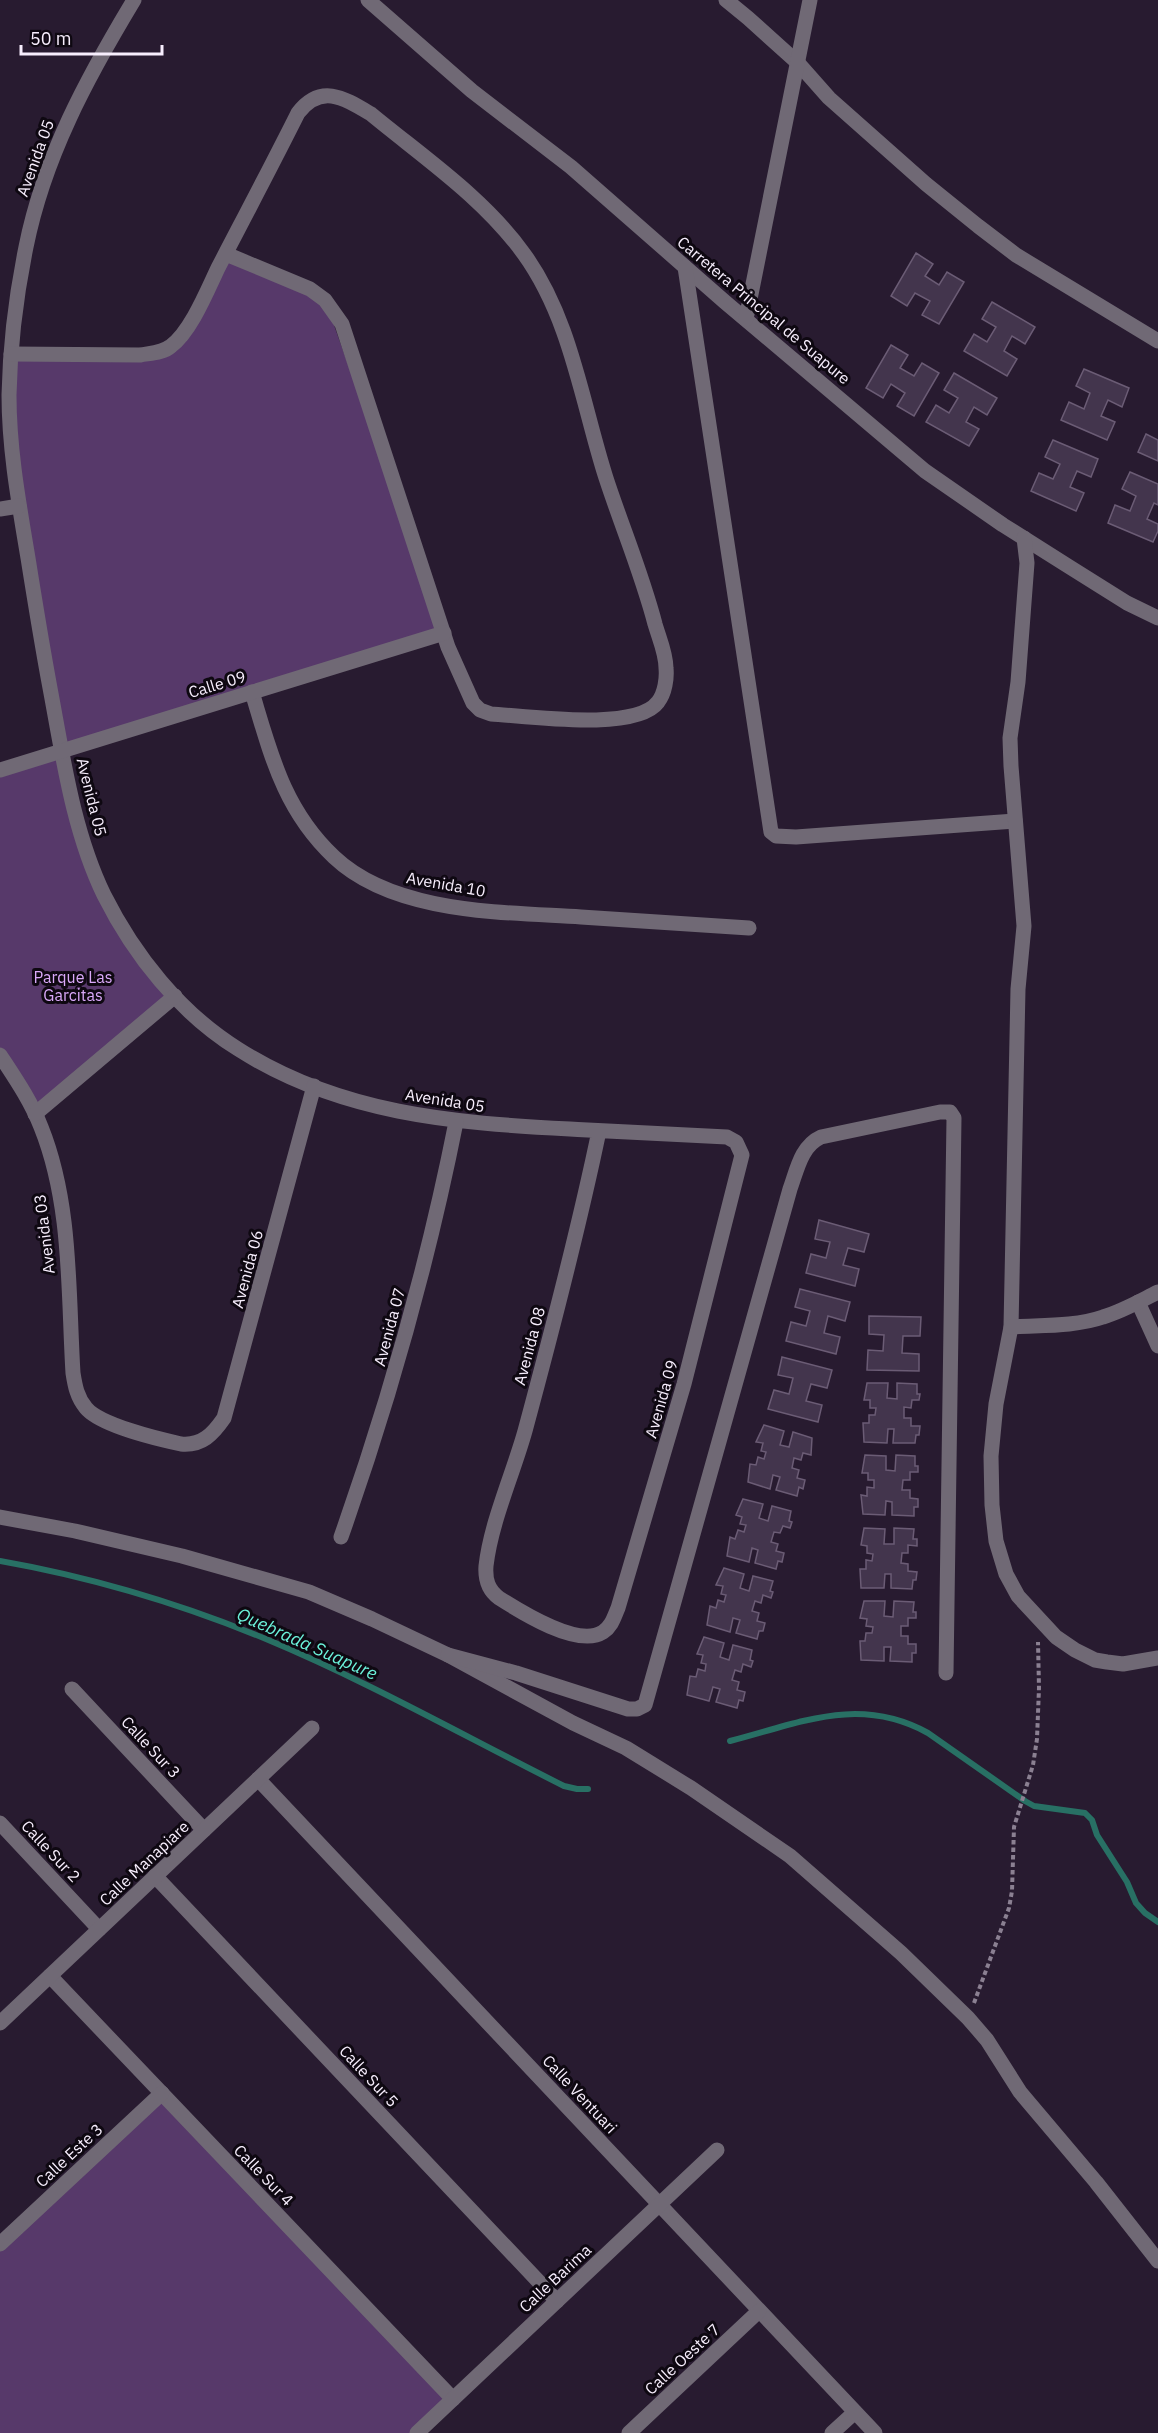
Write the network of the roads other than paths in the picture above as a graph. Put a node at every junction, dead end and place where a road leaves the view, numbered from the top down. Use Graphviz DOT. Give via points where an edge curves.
graph roads {
  1 [pos="135,0"];
  2 [pos="368,0"];
  3 [pos="726,0"];
  4 [pos="810,0"];
  5 [pos="798,63"];
  6 [pos="226,254"];
  7 [pos="685,267"];
  8 [pos="746,319"];
  9 [pos="1158,341"];
  10 [pos="11,354"];
  11 [pos="19,506"];
  12 [pos="0,509"];
  13 [pos="1024,538"];
  14 [pos="1158,618"];
  15 [pos="444,633"];
  16 [pos="252,692"];
  17 [pos="62,751"];
  18 [pos="0,770"];
  19 [pos="1015,821"];
  20 [pos="749,928"];
  21 [pos="175,996"];
  22 [pos="0,1055"];
  23 [pos="314,1086"];
  24 [pos="35,1114"];
  25 [pos="456,1122"];
  26 [pos="599,1131"];
  27 [pos="742,1155"];
  28 [pos="1158,1292"];
  29 [pos="1138,1302"];
  30 [pos="1011,1327"];
  31 [pos="1158,1346"];
  32 [pos="94,1415"];
  33 [pos="0,1517"];
  34 [pos="341,1537"];
  35 [pos="589,1637"];
  36 [pos="448,1655"];
  37 [pos="1158,1658"];
  38 [pos="946,1673"];
  39 [pos="72,1689"];
  40 [pos="312,1728"];
  41 [pos="258,1779"];
  42 [pos="0,1823"];
  43 [pos="204,1830"];
  44 [pos="155,1876"];
  45 [pos="99,1929"];
  46 [pos="50,1976"];
  47 [pos="0,2023"];
  48 [pos="162,2093"];
  49 [pos="717,2150"];
  50 [pos="659,2205"];
  51 [pos="0,2244"];
  52 [pos="1158,2261"];
  53 [pos="557,2301"];
  54 [pos="759,2311"];
  55 [pos="453,2399"];
  56 [pos="855,2412"];
  57 [pos="417,2433"];
  58 [pos="629,2433"];
  59 [pos="832,2433"];
  60 [pos="875,2433"];
  1 -- 10 [label="street, Avenida 05" via="80,94 48,166 26,247"];
  2 -- 7 [label="street, Carretera Principal de Suapure" via="472,91 571,167"];
  3 -- 5 [label="street"];
  4 -- 5 [label="street"];
  5 -- 8 [label="street"];
  5 -- 9 [label="street" via="829,98 978,226 1016,255"];
  6 -- 10 [label="street" via="170,348 140,355"];
  6 -- 15 [label="street" via="310,289 325,300 342,324"];
  6 -- 15 [label="street" via="298,113 306,102 328,95 371,114 469,195 513,240 545,288 564,335 606,477 651,607 666,667 663,693 649,711 618,719 491,714 473,703"];
  7 -- 8 [label="street, Carretera Principal de Suapure"];
  7 -- 19 [label="street" via="771,832 796,837"];
  8 -- 13 [label="street, Carretera Principal de Suapure" via="918,465"];
  10 -- 11 [label="street, Avenida 05" via="9,396"];
  11 -- 12 [label="street"];
  11 -- 17 [label="street, Avenida 05"];
  13 -- 14 [label="street, Carretera Principal de Suapure" via="1127,603"];
  13 -- 19 [label="street" via="1027,563 1011,738"];
  15 -- 16 [label="street, Calle 09"];
  16 -- 17 [label="street, Calle 09"];
  16 -- 20 [label="street, Avenida 10" via="285,790 313,835 333,857 365,880 392,892 439,904"];
  17 -- 18 [label="street, Calle 09"];
  17 -- 21 [label="street, Avenida 05" via="82,835 103,892 126,933"];
  19 -- 30 [label="street" via="1024,926 1018,989"];
  21 -- 23 [label="street, Avenida 05" via="209,1029 237,1048"];
  21 -- 24 [label="street"];
  22 -- 24 [label="street, Avenida 03"];
  23 -- 25 [label="street, Avenida 05" via="377,1106"];
  23 -- 32 [label="street, Avenida 06" via="224,1418 208,1437 191,1445 156,1438"];
  24 -- 32 [label="street, Avenida 03" via="48,1147 62,1209 76,1392"];
  25 -- 26 [label="street, Avenida 05"];
  25 -- 34 [label="street, Avenida 07" via="413,1307 374,1443"];
  26 -- 27 [label="street, Avenida 05" via="727,1137 736,1142"];
  26 -- 35 [label="street, Avenida 08" via="560,1300 486,1568 488,1585 499,1598 560,1630"];
  27 -- 35 [label="street, Avenida 09" via="684,1384 618,1608 605,1631"];
  28 -- 29 [label="street"];
  29 -- 30 [label="street" via="1101,1318"];
  29 -- 31 [label="street"];
  30 -- 37 [label="street" via="993,1430 992,1505 996,1541 1006,1574 1037,1618 1075,1650 1095,1660 1124,1664"];
  33 -- 36 [label="street" via="136,1545 283,1583"];
  36 -- 38 [label="street" via="628,1709 645,1705 802,1157 810,1142 821,1137 950,1112 954,1118"];
  36 -- 52 [label="street" via="655,1764 790,1856 968,2018 1020,2092"];
  39 -- 43 [label="street, Calle Sur 3"];
  40 -- 41 [label="street, Calle Manapiare"];
  41 -- 43 [label="street, Calle Manapiare"];
  41 -- 50 [label="street, Calle Ventuari"];
  42 -- 45 [label="street, Calle Sur 2"];
  43 -- 44 [label="street, Calle Manapiare"];
  44 -- 45 [label="street, Calle Manapiare"];
  44 -- 53 [label="street, Calle Sur 5"];
  45 -- 46 [label="street, Calle Manapiare"];
  46 -- 47 [label="street, Calle Manapiare"];
  46 -- 48 [label="street, Calle Sur 4"];
  48 -- 51 [label="street, Calle Este 3"];
  48 -- 55 [label="street, Calle Sur 4"];
  49 -- 50 [label="street, Calle Barima"];
  50 -- 53 [label="street, Calle Barima"];
  50 -- 54 [label="street, Calle Ventuari"];
  53 -- 55 [label="street, Calle Barima"];
  54 -- 56 [label="street, Calle Ventuari"];
  54 -- 58 [label="street, Calle Oeste 7"];
  55 -- 57 [label="street, Calle Barima"];
  56 -- 59 [label="street"];
  56 -- 60 [label="street, Calle Ventuari"];
}
